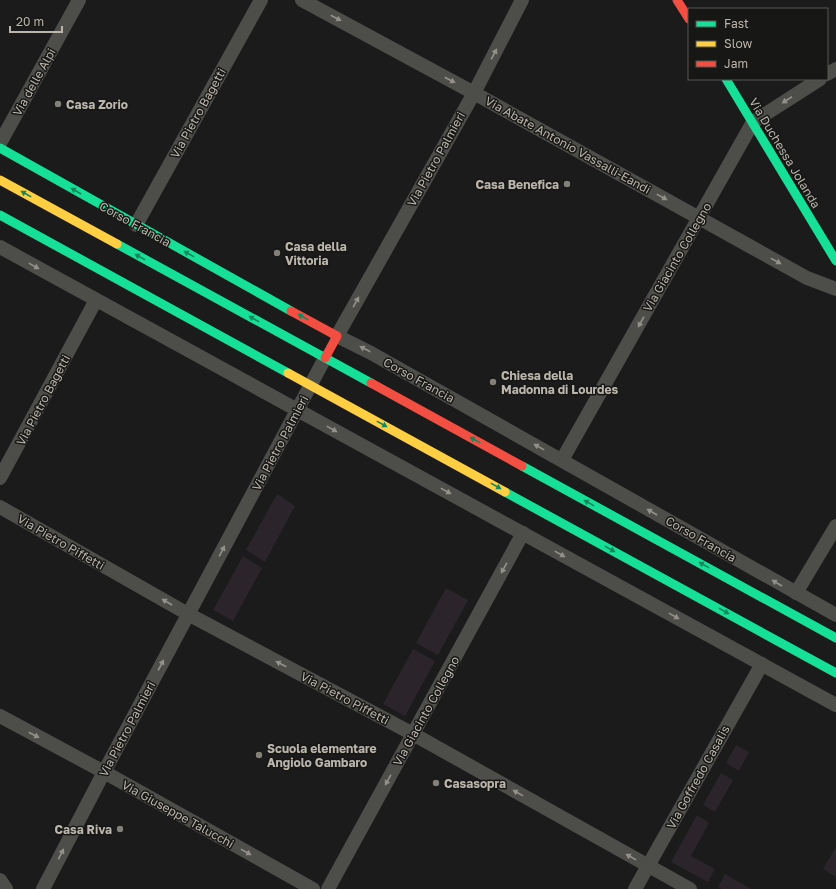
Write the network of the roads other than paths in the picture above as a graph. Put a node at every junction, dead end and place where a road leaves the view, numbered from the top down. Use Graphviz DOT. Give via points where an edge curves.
graph roads {
  1 [pos="79,0"];
  2 [pos="261,0"];
  3 [pos="302,0"];
  4 [pos="522,0"];
  5 [pos="677,0"];
  6 [pos="688,17"];
  7 [pos="727,80"];
  8 [pos="818,80"];
  9 [pos="474,93"];
  10 [pos="753,122"];
  11 [pos="0,143"];
  12 [pos="0,148"];
  13 [pos="0,180"];
  14 [pos="0,215"];
  15 [pos="700,218"];
  16 [pos="136,225"];
  17 [pos="0,247"];
  18 [pos="836,261"];
  19 [pos="836,289"];
  20 [pos="96,300"];
  21 [pos="337,336"];
  22 [pos="325,358"];
  23 [pos="311,385"];
  24 [pos="297,410"];
  25 [pos="562,460"];
  26 [pos="0,478"];
  27 [pos="0,507"];
  28 [pos="836,526"];
  29 [pos="522,533"];
  30 [pos="796,593"];
  31 [pos="188,614"];
  32 [pos="836,615"];
  33 [pos="836,638"];
  34 [pos="762,664"];
  35 [pos="836,673"];
  36 [pos="836,705"];
  37 [pos="0,716"];
  38 [pos="413,734"];
  39 [pos="104,772"];
  40 [pos="648,866"];
  41 [pos="0,880"];
  42 [pos="6,889"];
  43 [pos="43,889"];
  44 [pos="313,889"];
  45 [pos="328,889"];
  46 [pos="635,889"];
  47 [pos="690,889"];
  1 -- 11 [label="street, Via delle Alpi"];
  2 -- 16 [label="street, Via Pietro Bagetti"];
  3 -- 9 [label="street, Via Abate Antonio Vassalli-Eandi, one-way"];
  9 -- 4 [label="street, Via Pietro Palmieri, one-way"];
  5 -- 6 [label="main road"];
  7 -- 10 [label="main road, Via Duchessa Jolanda"];
  8 -- 10 [label="street, Via Giacinto Collegno, one-way"];
  9 -- 15 [label="street, Via Abate Antonio Vassalli-Eandi, one-way"];
  21 -- 9 [label="street, Via Pietro Palmieri, one-way"];
  10 -- 15 [label="street, Via Giacinto Collegno"];
  10 -- 18 [label="main road, Via Duchessa Jolanda"];
  16 -- 12 [label="main road, Corso Francia, one-way"];
  22 -- 13 [label="main road, Corso Francia, one-way"];
  14 -- 23 [label="main road"];
  15 -- 19 [label="street, Via Abate Antonio Vassalli-Eandi, one-way" via="807,278"];
  15 -- 25 [label="street, Via Giacinto Collegno, one-way"];
  21 -- 16 [label="main road, Corso Francia, one-way"];
  17 -- 20 [label="street, one-way"];
  20 -- 24 [label="street"];
  20 -- 26 [label="street, Via Pietro Bagetti"];
  21 -- 22 [label="main road, Via Pietro Palmieri"];
  25 -- 21 [label="street, Corso Francia, one-way" via="372,353"];
  22 -- 23 [label="street, Via Pietro Palmieri"];
  33 -- 22 [label="main road, Corso Francia, one-way"];
  23 -- 24 [label="street, Via Pietro Palmieri"];
  23 -- 35 [label="main road, one-way"];
  24 -- 29 [label="street, one-way"];
  31 -- 24 [label="street, Via Pietro Palmieri, one-way"];
  30 -- 25 [label="street, Corso Francia, one-way"];
  31 -- 27 [label="street, Via Pietro Piffetti, one-way"];
  28 -- 30 [label="street"];
  29 -- 34 [label="street, one-way"];
  29 -- 38 [label="street, Via Giacinto Collegno, one-way"];
  30 -- 32 [label="street, Corso Francia"];
  38 -- 31 [label="street, Via Pietro Piffetti, one-way"];
  39 -- 31 [label="street, Via Pietro Palmieri, one-way"];
  34 -- 36 [label="street"];
  34 -- 40 [label="street, Via Goffredo Casalis"];
  37 -- 39 [label="street, Via Giuseppe Talucchi, one-way"];
  40 -- 38 [label="street, Via Pietro Piffetti, one-way"];
  38 -- 45 [label="street, Via Giacinto Collegno, one-way"];
  43 -- 39 [label="street, Via Pietro Palmieri, one-way"];
  39 -- 44 [label="street, Via Giuseppe Talucchi, one-way"];
  40 -- 46 [label="street, Via Goffredo Casalis"];
  40 -- 47 [label="street, Via Pietro Piffetti"];
  41 -- 42 [label="street"];
}
